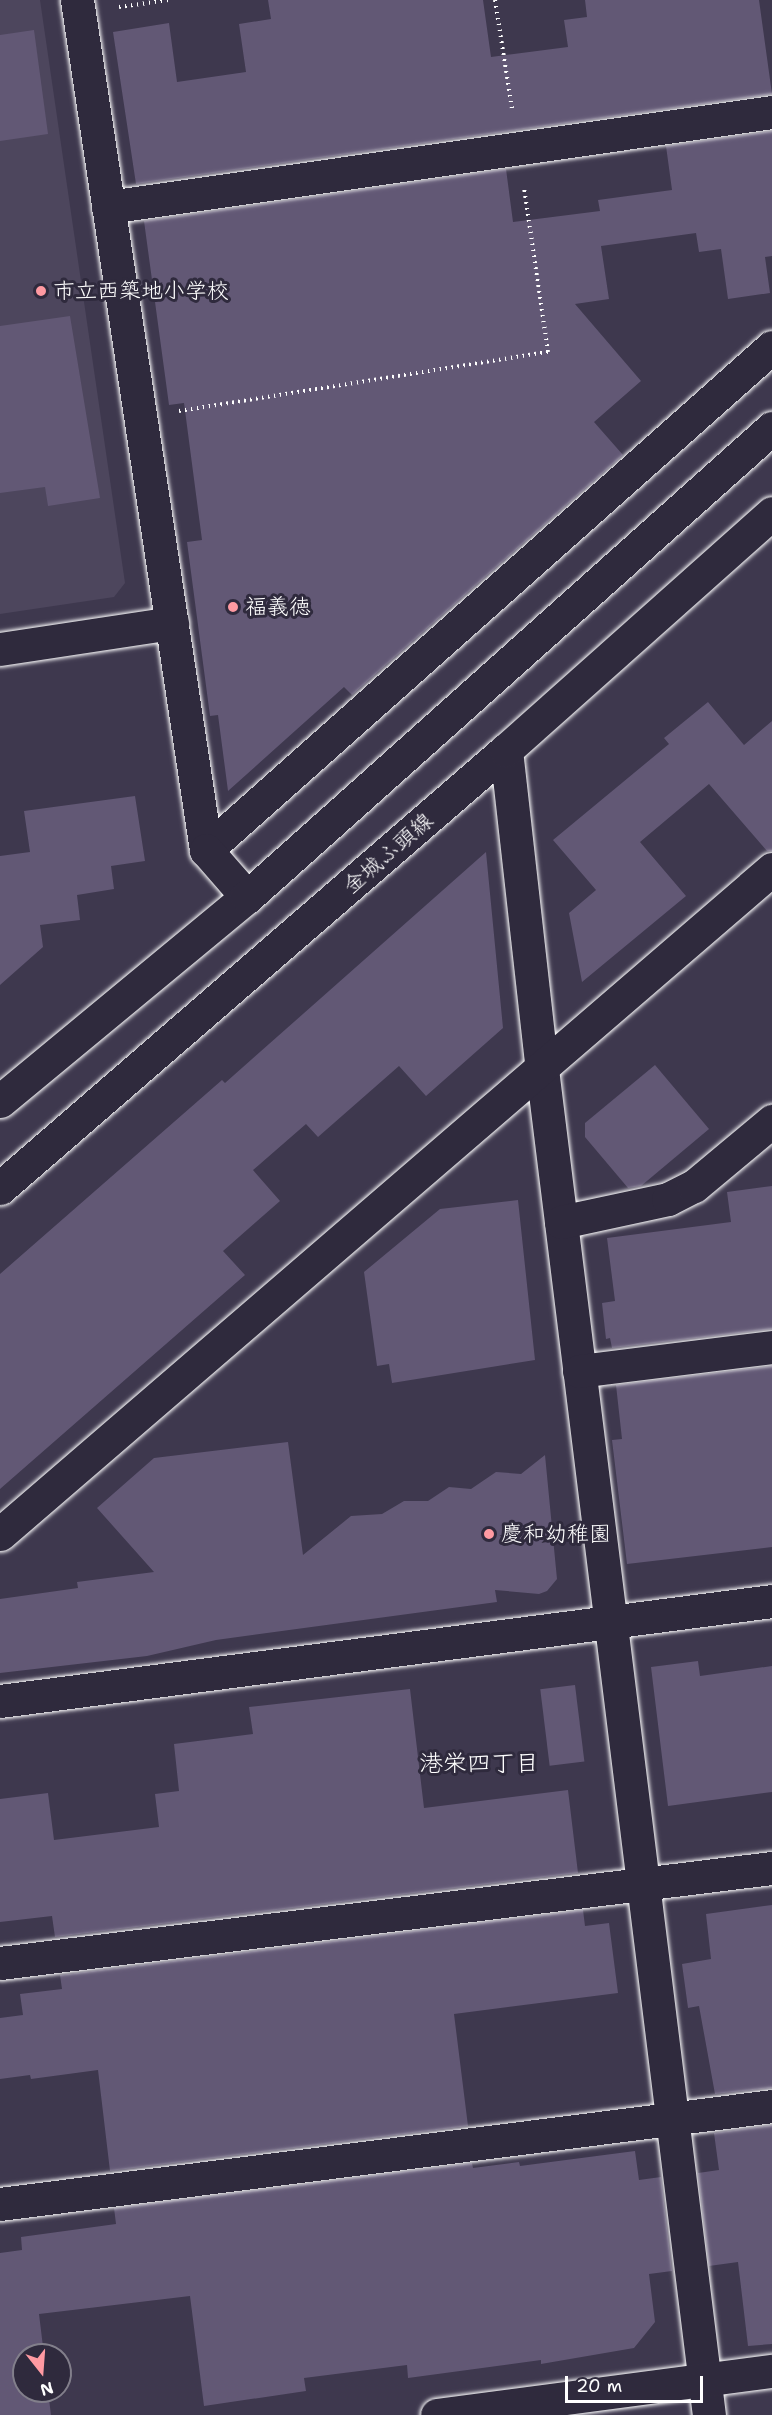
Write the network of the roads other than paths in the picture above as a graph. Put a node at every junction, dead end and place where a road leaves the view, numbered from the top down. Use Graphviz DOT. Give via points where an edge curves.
graph roads {
  1 [pos="78,7"];
  2 [pos="772,112"];
  3 [pos="108,207"];
  4 [pos="772,347"];
  5 [pos="772,428"];
  6 [pos="772,513"];
  7 [pos="172,623"];
  8 [pos="0,649"];
  9 [pos="506,750"];
  10 [pos="206,850"];
  11 [pos="772,869"];
  12 [pos="247,897"];
  13 [pos="542,1069"];
  14 [pos="0,1101"];
  15 [pos="772,1121"];
  16 [pos="0,1188"];
  17 [pos="561,1222"];
  18 [pos="772,1347"];
  19 [pos="579,1371"];
  20 [pos="0,1534"];
  21 [pos="772,1601"];
  22 [pos="611,1622"];
  23 [pos="0,1701"];
  24 [pos="772,1868"];
  25 [pos="643,1883"];
  26 [pos="0,1963"];
  27 [pos="772,2106"];
  28 [pos="672,2119"];
  29 [pos="0,2204"];
  30 [pos="772,2371"];
  31 [pos="705,2380"];
  32 [pos="437,2415"];
  33 [pos="709,2415"];
  1 -- 3 [label="street"];
  2 -- 3 [label="street"];
  3 -- 7 [label="street"];
  4 -- 10 [label="street"];
  5 -- 12 [label="street"];
  6 -- 9 [label="street, 金城ふ頭線"];
  7 -- 8 [label="street"];
  7 -- 10 [label="street"];
  9 -- 13 [label="street"];
  9 -- 16 [label="street, 金城ふ頭線"];
  10 -- 12 [label="street"];
  11 -- 13 [label="street"];
  12 -- 14 [label="street"];
  13 -- 17 [label="street"];
  13 -- 20 [label="street"];
  15 -- 17 [label="street" via="694,1186 668,1199"];
  17 -- 19 [label="street"];
  18 -- 19 [label="street"];
  19 -- 22 [label="street"];
  21 -- 22 [label="street"];
  22 -- 23 [label="street"];
  22 -- 25 [label="street"];
  24 -- 25 [label="street"];
  25 -- 26 [label="street"];
  25 -- 28 [label="street"];
  27 -- 28 [label="street"];
  28 -- 29 [label="street"];
  28 -- 31 [label="street"];
  30 -- 31 [label="street"];
  31 -- 32 [label="street"];
  31 -- 33 [label="street"];
}
